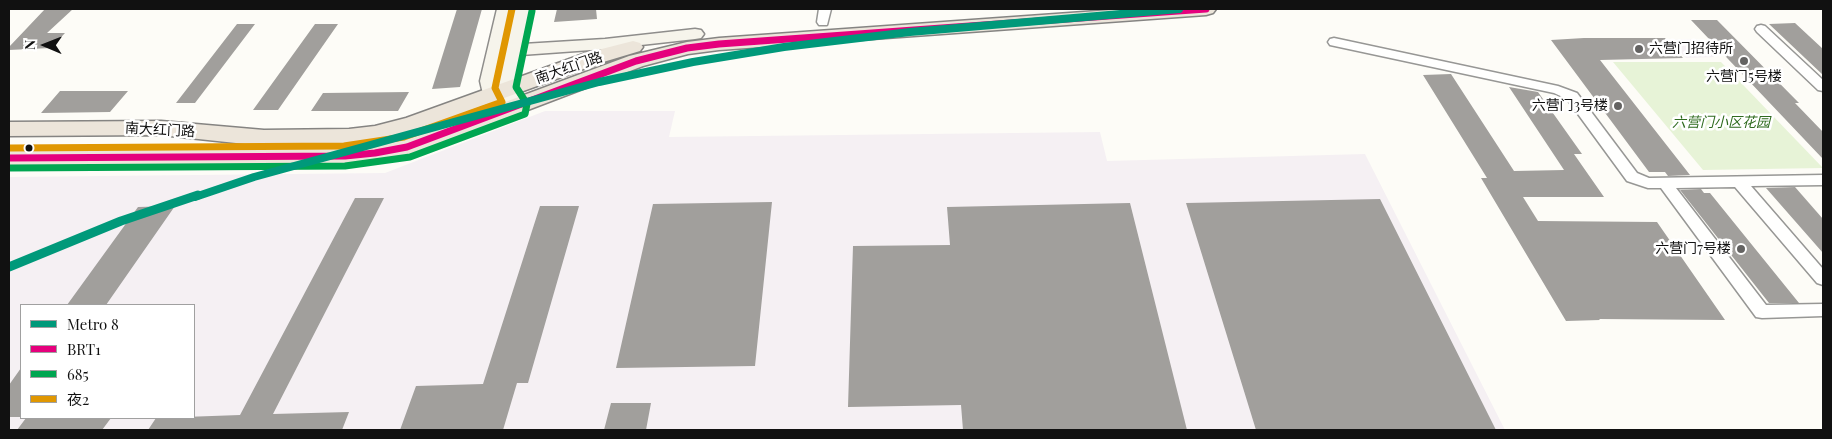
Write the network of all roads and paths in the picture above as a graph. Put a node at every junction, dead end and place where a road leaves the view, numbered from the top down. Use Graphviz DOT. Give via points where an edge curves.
graph roads {
  1 [pos="505,9"];
  2 [pos="522,9"];
  3 [pos="991,9"];
  4 [pos="1206,9"];
  5 [pos="824,15"];
  6 [pos="1761,29"];
  7 [pos="695,34"];
  8 [pos="1334,42"];
  9 [pos="514,50"];
  10 [pos="1823,87"];
  11 [pos="504,101"];
  12 [pos="9,129"];
  13 [pos="9,158"];
  14 [pos="1823,180"];
  15 [pos="1739,182"];
  16 [pos="1665,183"];
  17 [pos="1823,278"];
  18 [pos="1823,310"];
  1 -- 11 [label="main road" via="489,81"];
  2 -- 9 [label="main road"];
  3 -- 5 [label="highway, 南大红门路" via="877,16"];
  4 -- 11 [label="highway, 南大红门路" via="687,48"];
  5 -- 7 [label="highway, 南大红门路"];
  6 -- 10 [label="street"];
  7 -- 9 [label="main road"];
  7 -- 11 [label="highway, 南大红门路" via="593,58"];
  8 -- 16 [label="street" via="1558,90 1572,96 1632,177 1648,183"];
  9 -- 11 [label="main road"];
  11 -- 12 [label="highway, 南大红门路" via="376,134 349,137 264,138 161,128"];
  11 -- 13 [label="highway, 南大红门路" via="407,147 375,153 345,156"];
  14 -- 15 [label="street"];
  15 -- 16 [label="street"];
  15 -- 17 [label="street"];
  16 -- 18 [label="street" via="1762,312"];
}
